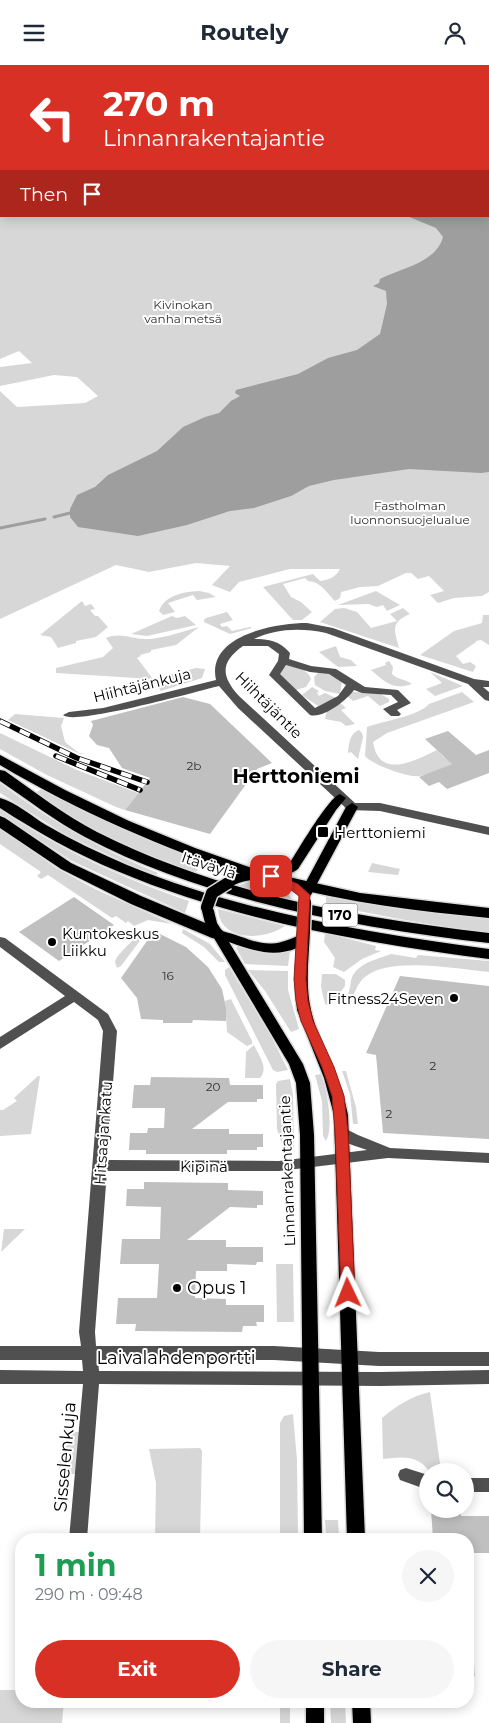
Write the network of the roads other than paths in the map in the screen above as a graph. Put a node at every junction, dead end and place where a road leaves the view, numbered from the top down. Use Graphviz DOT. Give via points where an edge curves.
graph roads {
  1 [pos="242,641"];
  2 [pos="283,661"];
  3 [pos="222,682"];
  4 [pos="472,682"];
  5 [pos="489,684"];
  6 [pos="352,685"];
  7 [pos="489,698"];
  8 [pos="395,714"];
  9 [pos="69,715"];
  10 [pos="0,759"];
  11 [pos="0,774"];
  12 [pos="340,798"];
  13 [pos="0,802"];
  14 [pos="352,807"];
  15 [pos="380,807"];
  16 [pos="0,821"];
  17 [pos="489,831"];
  18 [pos="255,874"];
  19 [pos="277,879"];
  20 [pos="306,895"];
  21 [pos="489,913"];
  22 [pos="218,934"];
  23 [pos="303,934"];
  24 [pos="489,938"];
  25 [pos="0,941"];
  26 [pos="489,954"];
  27 [pos="74,996"];
  28 [pos="0,1043"];
  29 [pos="342,1132"];
  30 [pos="388,1153"];
  31 [pos="342,1157"];
  32 [pos="489,1158"];
  33 [pos="307,1161"];
  34 [pos="100,1165"];
  35 [pos="0,1353"];
  36 [pos="88,1353"];
  37 [pos="310,1355"];
  38 [pos="350,1358"];
  39 [pos="489,1359"];
  40 [pos="0,1377"];
  41 [pos="489,1377"];
  42 [pos="92,1378"];
  43 [pos="310,1379"];
  44 [pos="351,1379"];
  45 [pos="406,1475"];
  46 [pos="419,1480"];
  47 [pos="474,1485"];
  48 [pos="489,1485"];
  49 [pos="79,1533"];
  50 [pos="313,1533"];
  51 [pos="356,1533"];
  52 [pos="315,1708"];
  53 [pos="361,1708"];
  54 [pos="315,1723"];
  55 [pos="362,1723"];
  1 -- 2 [label="street" via="277,645 285,653"];
  1 -- 3 [label="street, Hiihtäjäntie" via="224,656 220,670"];
  1 -- 4 [label="street, Hiihtäjäntie" via="279,628 316,627"];
  2 -- 6 [label="street" via="332,671"];
  2 -- 6 [label="street" via="274,675 314,713 342,698"];
  3 -- 9 [label="street, Hiihtäjänkuja" via="102,711"];
  3 -- 12 [label="street, Hiihtäjäntie"];
  4 -- 5 [label="street, Hiihtäjäntie"];
  4 -- 7 [label="street, Hiihtäjäntie"];
  6 -- 8 [label="street" via="362,690 394,692 405,703 389,709"];
  10 -- 18 [label="highway" via="108,815"];
  11 -- 24 [label="highway, Itäväylä / 170" via="90,834 194,879 309,909"];
  12 -- 14 [label="street, Hiihtäjäntie"];
  12 -- 15 [label="street" via="364,799"];
  12 -- 19 [label="main road" via="294,866"];
  13 -- 26 [label="highway" via="48,832 156,883 247,910 399,941"];
  14 -- 15 [label="street"];
  14 -- 20 [label="main road"];
  15 -- 17 [label="street"];
  16 -- 22 [label="highway" via="66,866"];
  18 -- 19 [label="main road, Linnanrakentajantie"];
  18 -- 22 [label="main road, Linnanrakentajantie, bridge" via="228,883 212,893 207,907 208,917"];
  19 -- 20 [label="highway"];
  20 -- 21 [label="highway"];
  20 -- 23 [label="main road, bridge"];
  22 -- 23 [label="main road" via="266,949 282,948"];
  22 -- 33 [label="main road, Linnanrakentajantie" via="300,1072 306,1103"];
  23 -- 29 [label="main road" via="302,1001 338,1096"];
  25 -- 27 [label="street, Hitsaajankatu"];
  27 -- 28 [label="street"];
  27 -- 34 [label="street, Hitsaajankatu" via="103,1017 110,1031"];
  29 -- 30 [label="street" via="359,1143 374,1145"];
  29 -- 31 [label="main road"];
  30 -- 31 [label="street, Kipinä"];
  30 -- 32 [label="street"];
  31 -- 33 [label="street, Kipinä"];
  31 -- 38 [label="main road"];
  33 -- 34 [label="street, Kipinä" via="279,1166"];
  33 -- 37 [label="main road, Linnanrakentajantie"];
  34 -- 36 [label="street, Hitsaajankatu"];
  35 -- 36 [label="street, Laivalahdenportti"];
  36 -- 37 [label="street, Laivalahdenportti"];
  36 -- 42 [label="street, Hitsaajankatu"];
  37 -- 38 [label="street, Laivalahdenportti"];
  37 -- 43 [label="main road, Linnanrakentajantie"];
  38 -- 39 [label="street, Laivalahdenportti"];
  38 -- 44 [label="main road"];
  40 -- 42 [label="street, Laivalahdenportti"];
  41 -- 44 [label="street, Laivalahdenportti"];
  42 -- 43 [label="street, Laivalahdenportti"];
  42 -- 49 [label="street, Sisselenkuja"];
  43 -- 44 [label="street, Laivalahdenportti"];
  43 -- 50 [label="main road, Linnanrakentajantie"];
  44 -- 51 [label="main road"];
  45 -- 46 [label="street"];
  47 -- 48 [label="street"];
  52 -- 54 [label="main road"];
  53 -- 55 [label="main road"];
}
